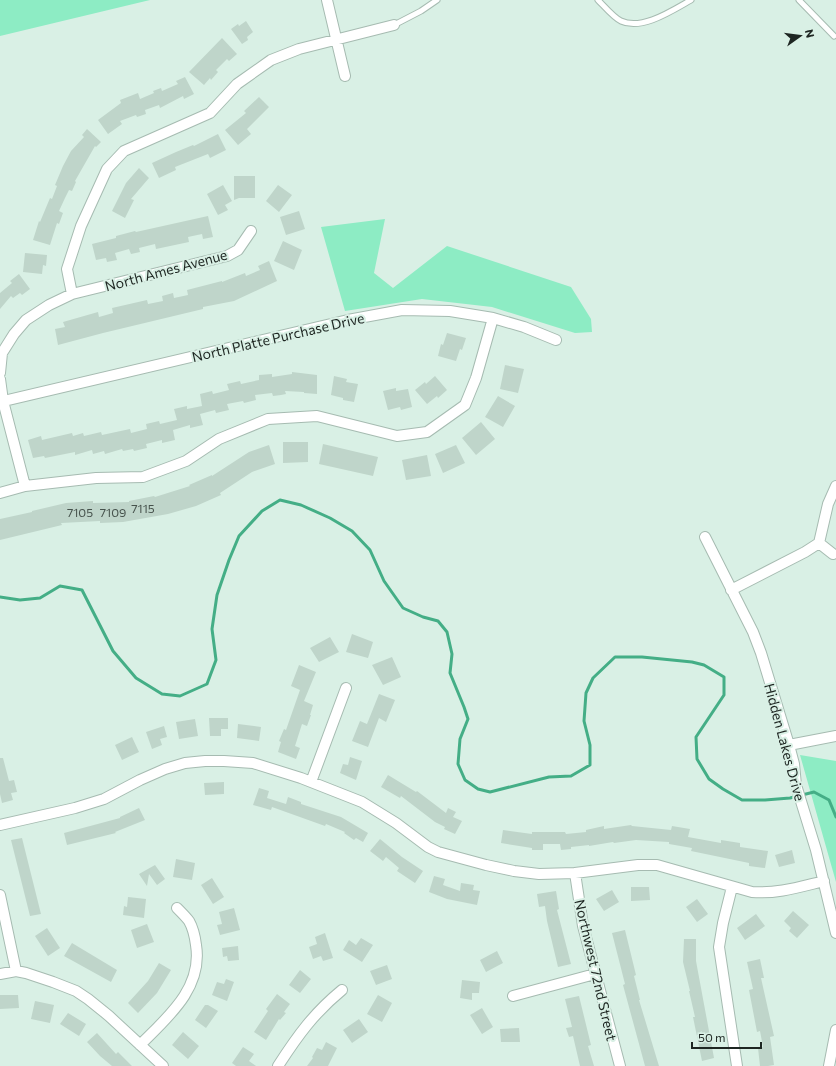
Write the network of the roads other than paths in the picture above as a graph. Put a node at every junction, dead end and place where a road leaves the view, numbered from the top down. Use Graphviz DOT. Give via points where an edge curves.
graph roads {
  1 [pos="327,0"];
  2 [pos="437,0"];
  3 [pos="598,0"];
  4 [pos="691,0"];
  5 [pos="799,0"];
  6 [pos="394,25"];
  7 [pos="834,36"];
  8 [pos="337,40"];
  9 [pos="345,76"];
  10 [pos="251,232"];
  11 [pos="72,294"];
  12 [pos="493,318"];
  13 [pos="556,340"];
  14 [pos="0,373"];
  15 [pos="0,379"];
  16 [pos="2,402"];
  17 [pos="25,486"];
  18 [pos="836,486"];
  19 [pos="0,493"];
  20 [pos="705,537"];
  21 [pos="819,543"];
  22 [pos="833,554"];
  23 [pos="731,590"];
  24 [pos="346,688"];
  25 [pos="836,736"];
  26 [pos="789,745"];
  27 [pos="311,782"];
  28 [pos="0,825"];
  29 [pos="575,873"];
  30 [pos="824,880"];
  31 [pos="732,887"];
  32 [pos="0,895"];
  33 [pos="177,908"];
  34 [pos="836,933"];
  35 [pos="16,971"];
  36 [pos="0,974"];
  37 [pos="595,974"];
  38 [pos="342,990"];
  39 [pos="513,996"];
  40 [pos="836,1030"];
  41 [pos="140,1045"];
  42 [pos="163,1066"];
  43 [pos="278,1066"];
  44 [pos="620,1066"];
  45 [pos="737,1066"];
  46 [pos="829,1066"];
  1 -- 8 [label="street"];
  2 -- 6 [label="lane"];
  3 -- 4 [label="lane" via="621,21 638,24 663,16"];
  5 -- 7 [label="lane"];
  6 -- 8 [label="street"];
  8 -- 9 [label="street"];
  8 -- 11 [label="street" via="299,49 270,60 238,84 210,113 124,151 107,169 81,226 68,269"];
  10 -- 11 [label="street, North Ames Avenue" via="238,250 226,256"];
  11 -- 14 [label="street, North Ames Avenue" via="26,320 2,353"];
  12 -- 13 [label="street, North Platte Purchase Drive"];
  12 -- 16 [label="street, North Platte Purchase Drive" via="450,311 402,310 348,320"];
  12 -- 17 [label="street" via="476,378 464,405 427,432 397,436 317,416 268,419 219,439 186,461 143,477 96,478"];
  15 -- 16 [label="street"];
  16 -- 17 [label="street"];
  17 -- 19 [label="street"];
  18 -- 21 [label="street" via="828,504"];
  20 -- 23 [label="street, Hidden Lakes Drive"];
  21 -- 22 [label="street"];
  21 -- 23 [label="street"];
  23 -- 26 [label="street, Hidden Lakes Drive" via="761,653"];
  24 -- 27 [label="street"];
  25 -- 26 [label="street"];
  26 -- 30 [label="street, Hidden Lakes Drive" via="796,785"];
  27 -- 28 [label="street" via="253,762 185,763 140,780 104,799"];
  27 -- 29 [label="street" via="362,802 438,852 527,874"];
  29 -- 31 [label="street" via="649,864"];
  29 -- 37 [label="street, Northwest 72nd Street" via="583,926"];
  30 -- 31 [label="street" via="769,893"];
  30 -- 34 [label="street, Hidden Lakes Drive"];
  31 -- 45 [label="street" via="719,947"];
  32 -- 35 [label="street"];
  33 -- 41 [label="street" via="189,922 195,937 198,954 195,975 182,1000"];
  35 -- 36 [label="street"];
  35 -- 41 [label="street" via="76,991"];
  37 -- 39 [label="street"];
  37 -- 44 [label="street, Northwest 72nd Street"];
  38 -- 43 [label="street" via="315,1014"];
  40 -- 46 [label="street"];
  41 -- 42 [label="street"];
}
